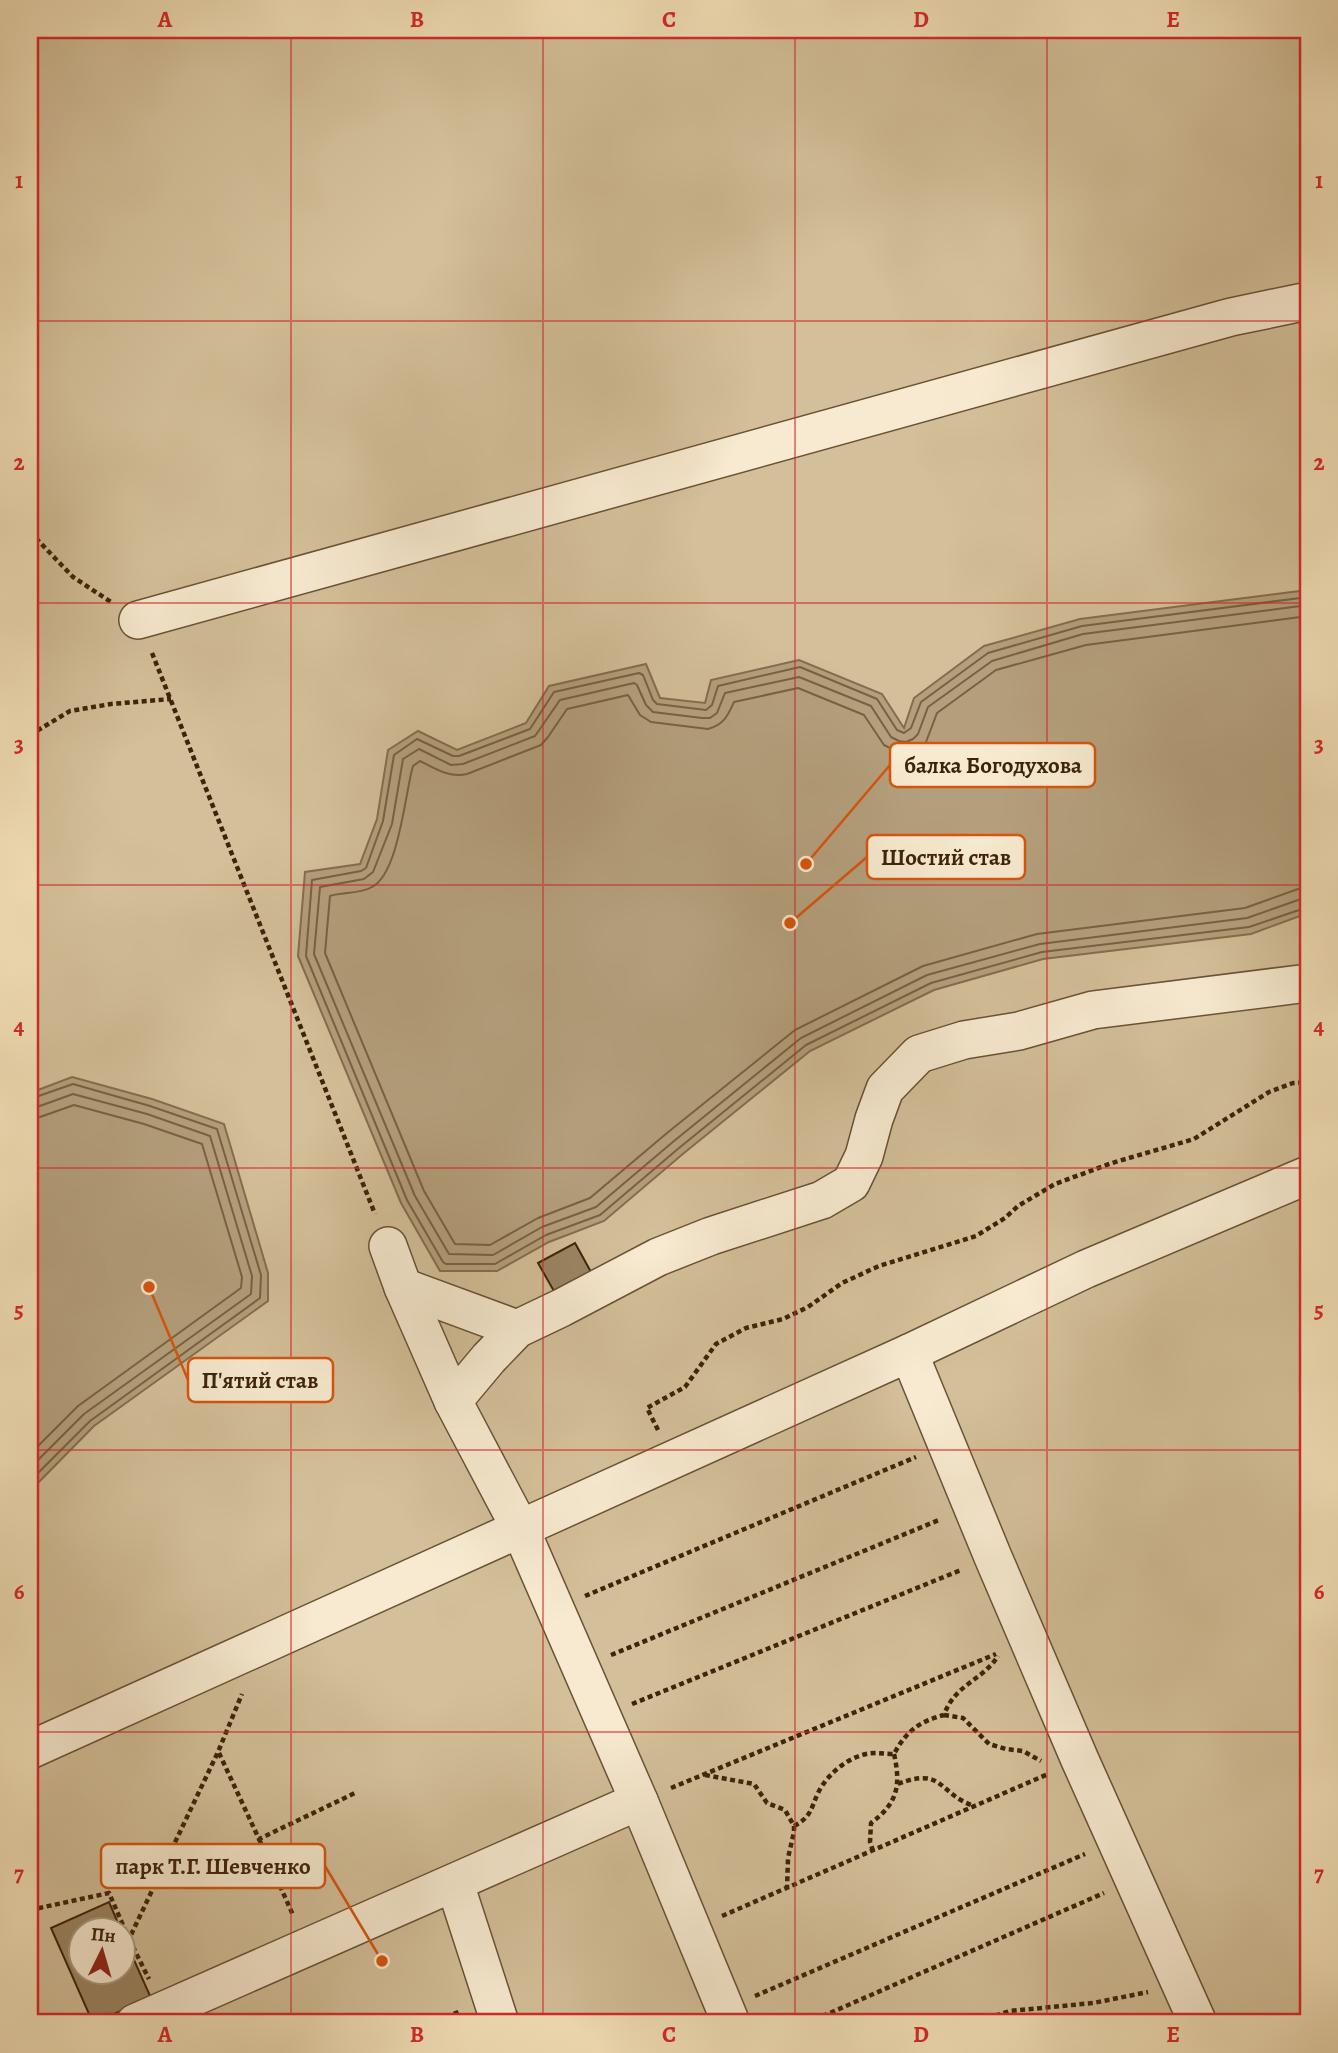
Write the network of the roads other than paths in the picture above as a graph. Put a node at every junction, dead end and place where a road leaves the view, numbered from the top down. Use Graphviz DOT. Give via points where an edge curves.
graph roads {
  1 [pos="1308,301"];
  2 [pos="138,620"];
  3 [pos="1306,990"];
  4 [pos="1308,1175"];
  5 [pos="387,1245"];
  6 [pos="403,1287"];
  7 [pos="517,1329"];
  8 [pos="909,1353"];
  9 [pos="453,1401"];
  10 [pos="520,1528"];
  11 [pos="30,1750"];
  12 [pos="639,1801"];
  13 [pos="454,1884"];
  14 [pos="729,2016"];
  15 [pos="149,2017"];
  16 [pos="500,2023"];
  17 [pos="1198,2023"];
  1 -- 2 [label="street" via="1231,317"];
  3 -- 7 [label="street" via="1093,1010 919,1054 885,1089 851,1183 822,1200 658,1257"];
  4 -- 8 [label="street" via="1086,1269"];
  5 -- 6 [label="street"];
  6 -- 7 [label="street"];
  6 -- 9 [label="street"];
  7 -- 9 [label="street"];
  8 -- 10 [label="street"];
  8 -- 17 [label="street" via="993,1557 1068,1766 1117,1840"];
  9 -- 10 [label="street"];
  10 -- 11 [label="street"];
  10 -- 12 [label="street"];
  12 -- 13 [label="street"];
  12 -- 14 [label="street"];
  13 -- 15 [label="street"];
  13 -- 16 [label="street"];
}
